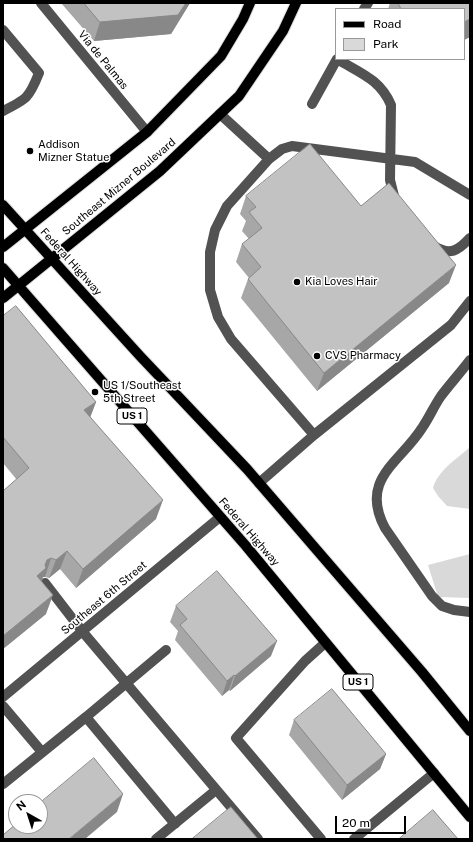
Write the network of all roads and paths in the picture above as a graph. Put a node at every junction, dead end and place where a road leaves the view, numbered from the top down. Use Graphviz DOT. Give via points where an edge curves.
graph roads {
  1 [pos="41,3"];
  2 [pos="250,3"];
  3 [pos="296,3"];
  4 [pos="3,30"];
  5 [pos="336,60"];
  6 [pos="339,60"];
  7 [pos="312,104"];
  8 [pos="3,111"];
  9 [pos="220,114"];
  10 [pos="147,132"];
  11 [pos="269,159"];
  12 [pos="390,159"];
  13 [pos="470,195"];
  14 [pos="396,204"];
  15 [pos="3,205"];
  16 [pos="24,229"];
  17 [pos="470,238"];
  18 [pos="429,241"];
  19 [pos="3,247"];
  20 [pos="52,259"];
  21 [pos="3,268"];
  22 [pos="18,286"];
  23 [pos="3,298"];
  24 [pos="470,301"];
  25 [pos="470,360"];
  26 [pos="314,436"];
  27 [pos="259,483"];
  28 [pos="220,517"];
  29 [pos="45,583"];
  30 [pos="470,612"];
  31 [pos="82,631"];
  32 [pos="325,643"];
  33 [pos="166,650"];
  34 [pos="126,683"];
  35 [pos="3,697"];
  36 [pos="3,706"];
  37 [pos="86,717"];
  38 [pos="470,731"];
  39 [pos="42,752"];
  40 [pos="434,773"];
  41 [pos="3,784"];
  42 [pos="216,790"];
  43 [pos="470,817"];
  44 [pos="175,824"];
  45 [pos="156,839"];
  46 [pos="258,839"];
  47 [pos="321,839"];
  48 [pos="354,839"];
  1 -- 10 [label="street, Via de Palmas"];
  2 -- 10 [label="main road" via="221,56"];
  3 -- 9 [label="main road, Southeast Mizner Boulevard" via="284,30 239,96"];
  4 -- 8 [label="street" via="39,73 31,93 21,102"];
  5 -- 7 [label="street"];
  6 -- 12 [label="street" via="372,79 387,94 392,105"];
  9 -- 11 [label="street"];
  9 -- 20 [label="main road, Southeast Mizner Boulevard" via="160,171"];
  10 -- 16 [label="main road"];
  11 -- 12 [label="street" via="282,149 292,146"];
  11 -- 26 [label="street" via="227,206 215,230 210,252 210,290 218,318 231,339"];
  12 -- 13 [label="street" via="415,162"];
  12 -- 14 [label="street" via="390,180"];
  15 -- 16 [label="main road, Federal Highway"];
  16 -- 19 [label="main road"];
  16 -- 20 [label="main road, Federal Highway"];
  17 -- 18 [label="street" via="453,251 442,252"];
  20 -- 22 [label="main road, Southeast Mizner Boulevard"];
  20 -- 27 [label="main road, Federal Highway"];
  21 -- 22 [label="main road, Federal Highway / US 1"];
  22 -- 23 [label="main road, Southeast Mizner Boulevard"];
  22 -- 28 [label="main road, Federal Highway / US 1"];
  24 -- 26 [label="street" via="451,325"];
  25 -- 30 [label="street" via="441,395 422,428 381,479 376,504 385,528 432,596 442,606"];
  26 -- 27 [label="street"];
  27 -- 38 [label="main road, Federal Highway"];
  28 -- 31 [label="street, Southeast 6th Street"];
  28 -- 32 [label="main road, Federal Highway / US 1"];
  29 -- 31 [label="street"];
  31 -- 34 [label="street"];
  31 -- 35 [label="street, Southeast 6th Street"];
  32 -- 40 [label="main road, Federal Highway / US 1"];
  32 -- 47 [label="street" via="305,661 236,738"];
  33 -- 34 [label="street"];
  34 -- 37 [label="street"];
  34 -- 42 [label="street"];
  36 -- 39 [label="street"];
  37 -- 39 [label="street"];
  37 -- 44 [label="street"];
  39 -- 41 [label="street"];
  40 -- 43 [label="main road, Federal Highway / US 1"];
  40 -- 48 [label="street"];
  42 -- 44 [label="street"];
  42 -- 46 [label="street"];
  44 -- 45 [label="street"];
}
